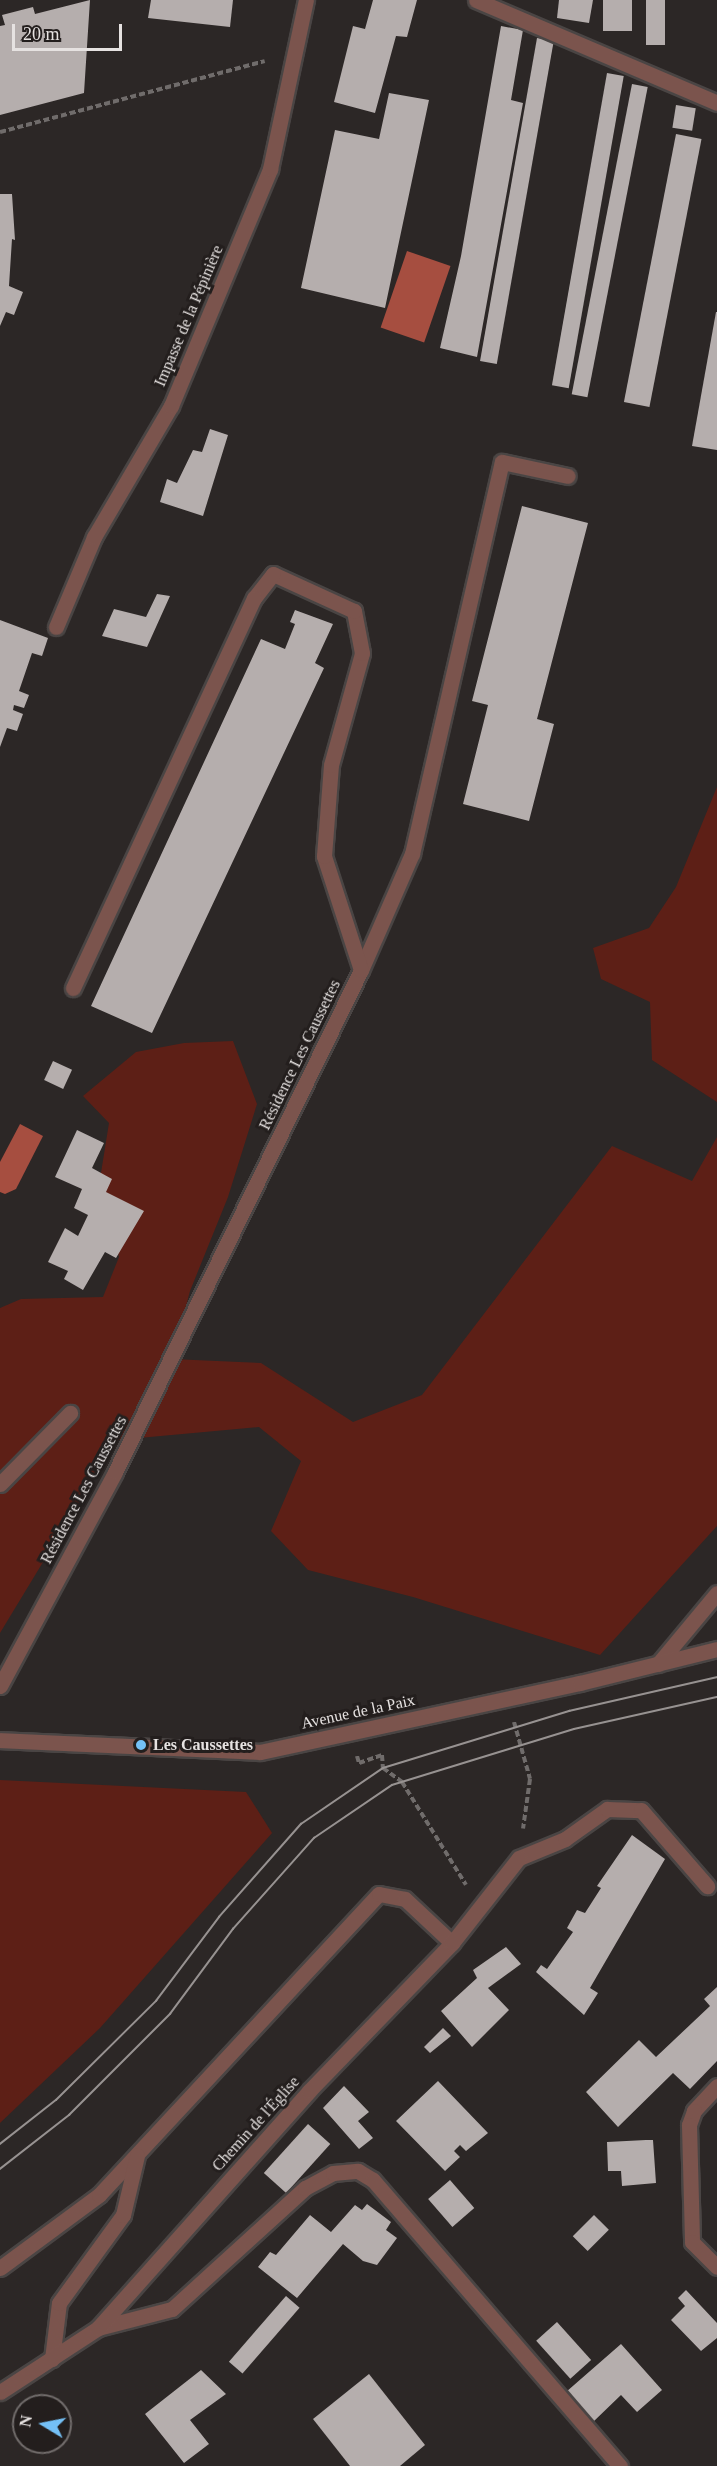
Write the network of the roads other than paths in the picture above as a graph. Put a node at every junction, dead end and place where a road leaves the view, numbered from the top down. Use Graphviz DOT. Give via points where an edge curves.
graph roads {
  1 [pos="306,0"];
  2 [pos="476,0"];
  3 [pos="717,103"];
  4 [pos="568,476"];
  5 [pos="56,627"];
  6 [pos="361,970"];
  7 [pos="73,988"];
  8 [pos="70,1413"];
  9 [pos="0,1484"];
  10 [pos="717,1593"];
  11 [pos="717,1648"];
  12 [pos="658,1664"];
  13 [pos="0,1686"];
  14 [pos="0,1740"];
  15 [pos="707,1886"];
  16 [pos="452,1943"];
  17 [pos="717,2086"];
  18 [pos="138,2153"];
  19 [pos="717,2267"];
  20 [pos="0,2268"];
  21 [pos="98,2328"];
  22 [pos="52,2359"];
  23 [pos="0,2392"];
  24 [pos="620,2466"];
  1 -- 5 [label="street, Impasse de la Pépinière" via="270,169 171,406 94,537"];
  2 -- 3 [label="street"];
  4 -- 6 [label="street" via="502,462 412,854"];
  6 -- 7 [label="street, Résidence Les Caussettes" via="324,856 331,765 362,653 354,611 273,574 254,598"];
  6 -- 13 [label="street, Résidence Les Caussettes" via="115,1472"];
  8 -- 9 [label="street"];
  10 -- 12 [label="street"];
  11 -- 12 [label="street, Avenue de la Paix"];
  12 -- 14 [label="street, Avenue de la Paix" via="260,1752"];
  15 -- 16 [label="street, Chemin de l'Église" via="641,1810 607,1809 565,1839 519,1858"];
  16 -- 18 [label="street" via="405,1899 379,1894"];
  16 -- 21 [label="street, Chemin de l'Église" via="309,2091"];
  17 -- 19 [label="street" via="694,2111 689,2125 692,2242"];
  18 -- 20 [label="street" via="99,2195"];
  18 -- 22 [label="street" via="123,2215 58,2303"];
  21 -- 22 [label="street, Chemin de l'Église"];
  21 -- 24 [label="street" via="172,2309 305,2188 333,2173 358,2171 373,2180"];
  22 -- 23 [label="street, Chemin de l'Église"];
}
